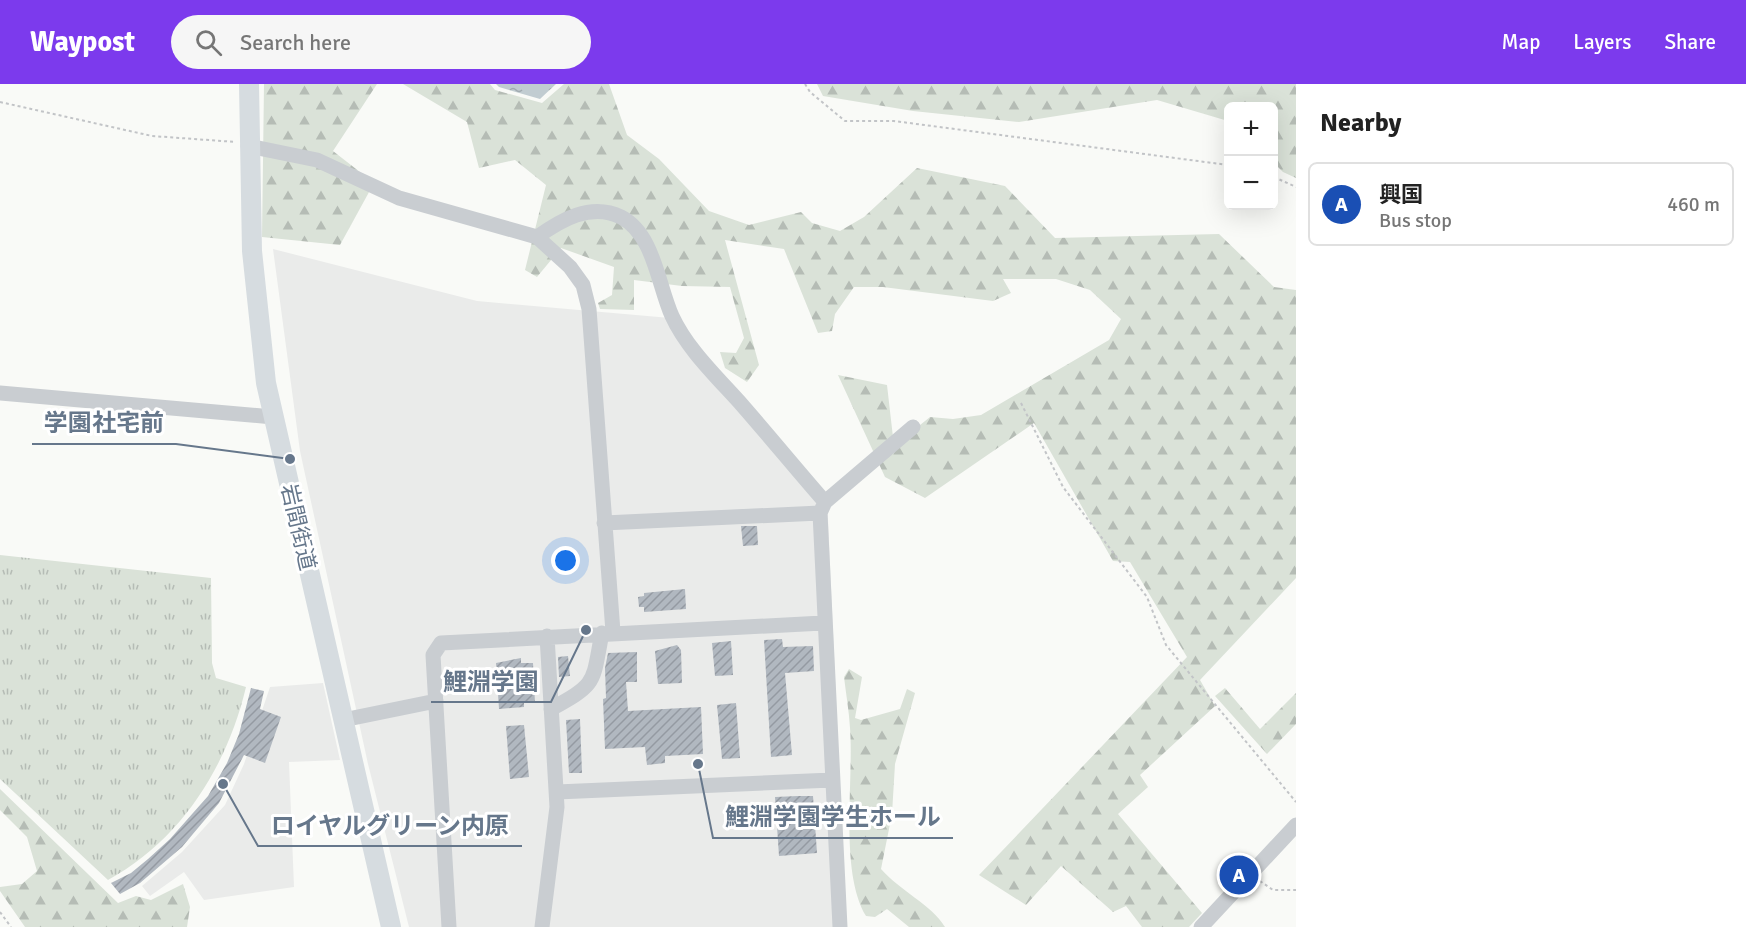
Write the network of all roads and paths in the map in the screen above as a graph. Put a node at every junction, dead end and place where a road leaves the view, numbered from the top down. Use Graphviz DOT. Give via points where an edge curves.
graph roads {
  1 [pos="249,84"];
  2 [pos="805,84"];
  3 [pos="0,102"];
  4 [pos="248,146"];
  5 [pos="1224,164"];
  6 [pos="1278,179"];
  7 [pos="1296,187"];
  8 [pos="537,237"];
  9 [pos="0,393"];
  10 [pos="1021,403"];
  11 [pos="273,417"];
  12 [pos="913,427"];
  13 [pos="822,508"];
  14 [pos="604,523"];
  15 [pos="823,623"];
  16 [pos="607,632"];
  17 [pos="547,636"];
  18 [pos="436,701"];
  19 [pos="551,709"];
  20 [pos="343,720"];
  21 [pos="832,780"];
  22 [pos="557,792"];
  23 [pos="1296,802"];
  24 [pos="1296,825"];
  25 [pos="1251,875"];
  26 [pos="1296,890"];
  27 [pos="0,912"];
  28 [pos="11,927"];
  29 [pos="392,927"];
  30 [pos="449,927"];
  31 [pos="542,927"];
  32 [pos="840,927"];
  33 [pos="1202,927"];
  1 -- 4 [label="main road, 岩間街道"];
  2 -- 5 [label="path" via="845,121 894,121"];
  3 -- 4 [label="path" via="152,136 239,142"];
  4 -- 8 [label="street" via="317,160 399,198"];
  4 -- 11 [label="main road, 岩間街道" via="258,317"];
  6 -- 7 [label="path"];
  8 -- 13 [label="street" via="563,219 585,212 608,212 637,229 673,317 694,350"];
  8 -- 14 [label="street" via="577,276 589,309"];
  9 -- 11 [label="street"];
  10 -- 23 [label="path" via="1063,487 1147,597 1166,645"];
  11 -- 20 [label="main road, 岩間街道"];
  12 -- 13 [label="street"];
  13 -- 14 [label="street"];
  13 -- 15 [label="street"];
  14 -- 16 [label="street"];
  15 -- 16 [label="street"];
  15 -- 21 [label="street"];
  16 -- 17 [label="street"];
  16 -- 19 [label="street" via="589,686"];
  17 -- 18 [label="street" via="441,643 433,655"];
  17 -- 19 [label="street"];
  18 -- 20 [label="street"];
  18 -- 30 [label="street"];
  19 -- 22 [label="street"];
  20 -- 29 [label="main road, 岩間街道"];
  21 -- 22 [label="street"];
  21 -- 32 [label="street"];
  22 -- 31 [label="street"];
  24 -- 25 [label="street"];
  25 -- 26 [label="path" via="1273,890"];
  25 -- 33 [label="street"];
  27 -- 28 [label="path"];
}
